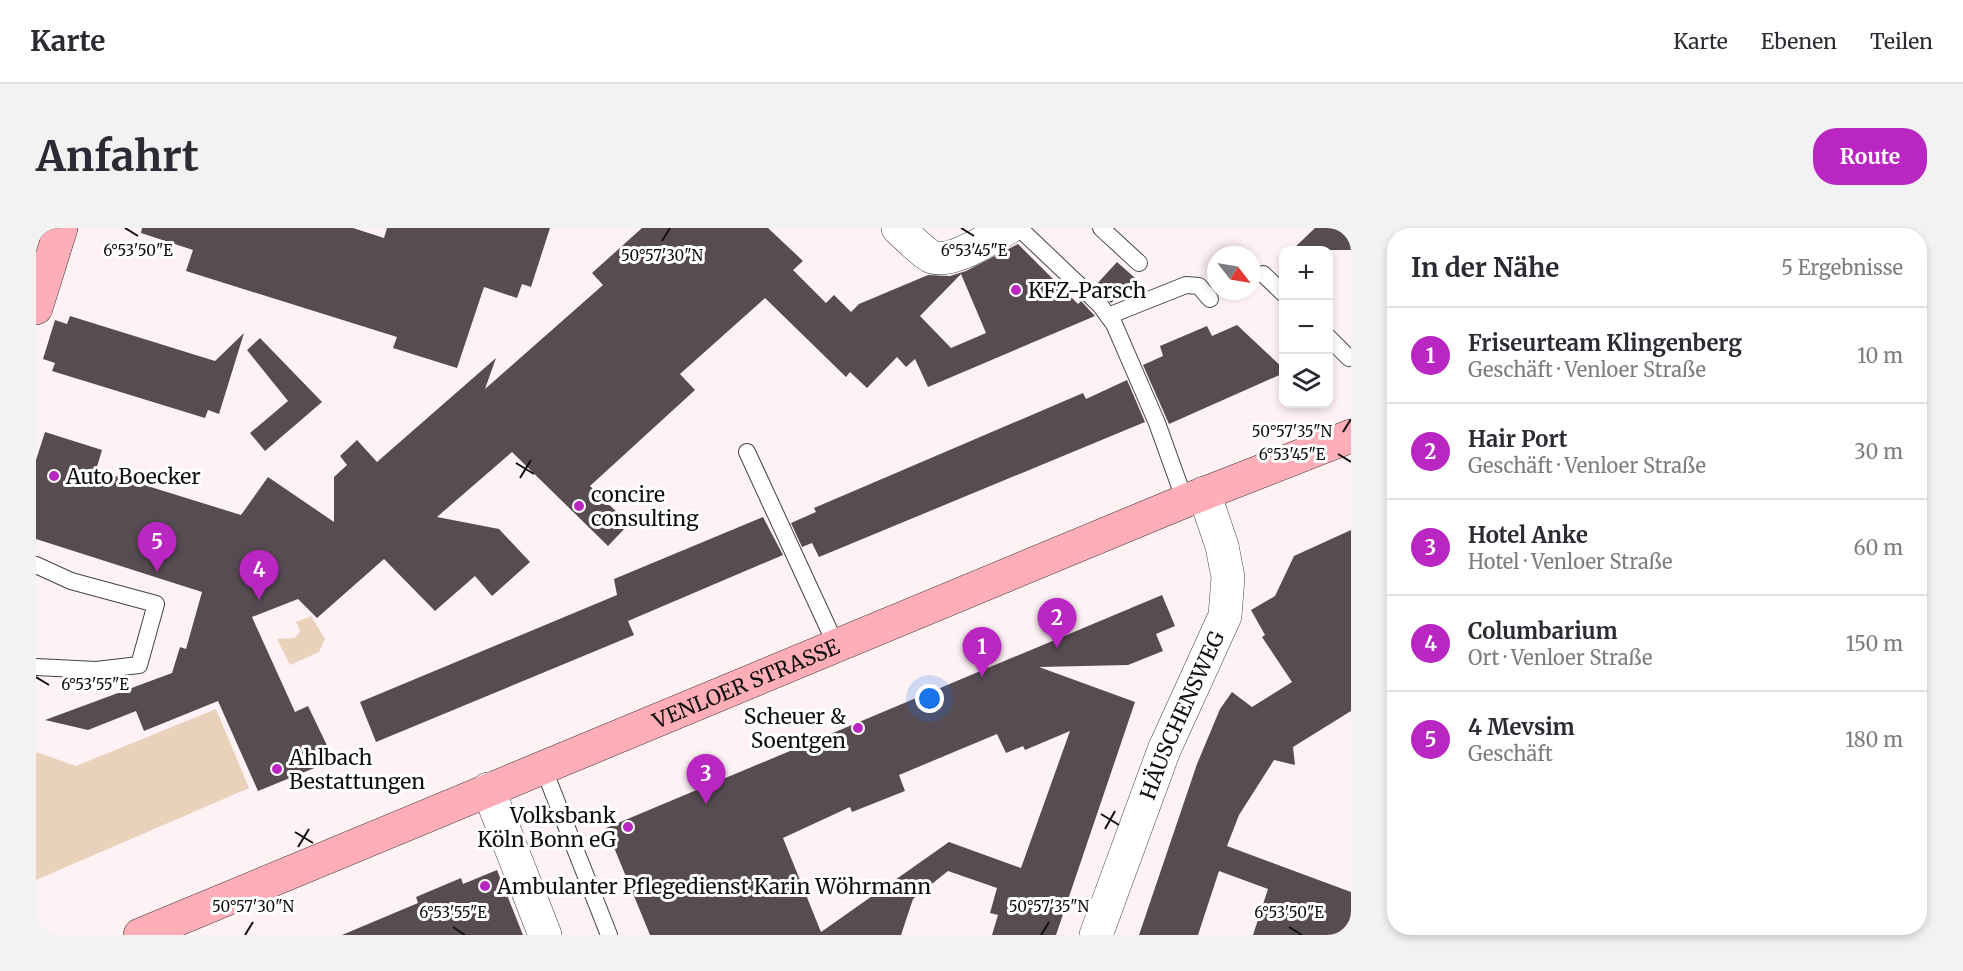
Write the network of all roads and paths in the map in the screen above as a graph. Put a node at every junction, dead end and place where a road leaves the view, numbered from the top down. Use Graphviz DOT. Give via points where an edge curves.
graph roads {
  1 [pos="61,228"];
  2 [pos="898,228"];
  3 [pos="1008,228"];
  4 [pos="1019,228"];
  5 [pos="1101,228"];
  6 [pos="1139,263"];
  7 [pos="1263,274"];
  8 [pos="1279,289"];
  9 [pos="1207,295"];
  10 [pos="36,308"];
  11 [pos="1108,316"];
  12 [pos="1333,341"];
  13 [pos="1351,357"];
  14 [pos="1351,436"];
  15 [pos="747,452"];
  16 [pos="1195,497"];
  17 [pos="36,565"];
  18 [pos="836,645"];
  19 [pos="36,667"];
  20 [pos="543,766"];
  21 [pos="488,789"];
  22 [pos="140,935"];
  23 [pos="545,935"];
  24 [pos="609,935"];
  25 [pos="1096,935"];
  1 -- 10 [label="main road"];
  2 -- 3 [label="street" via="931,256 943,259"];
  4 -- 11 [label="lane"];
  5 -- 6 [label="lane"];
  7 -- 8 [label="lane"];
  9 -- 11 [label="lane" via="1199,286 1186,285"];
  11 -- 16 [label="lane"];
  12 -- 13 [label="lane"];
  14 -- 16 [label="main road, VENLOER STRASSE"];
  15 -- 18 [label="lane"];
  16 -- 18 [label="main road, VENLOER STRASSE"];
  16 -- 25 [label="street, HÄUSCHENSWEG" via="1222,546 1228,577 1225,616 1164,750"];
  17 -- 19 [label="lane" via="71,580 156,604 138,665 96,670"];
  18 -- 20 [label="main road, VENLOER STRASSE"];
  20 -- 21 [label="main road, VENLOER STRASSE"];
  20 -- 24 [label="lane"];
  21 -- 22 [label="main road, VENLOER STRASSE"];
  21 -- 23 [label="street"];
}
